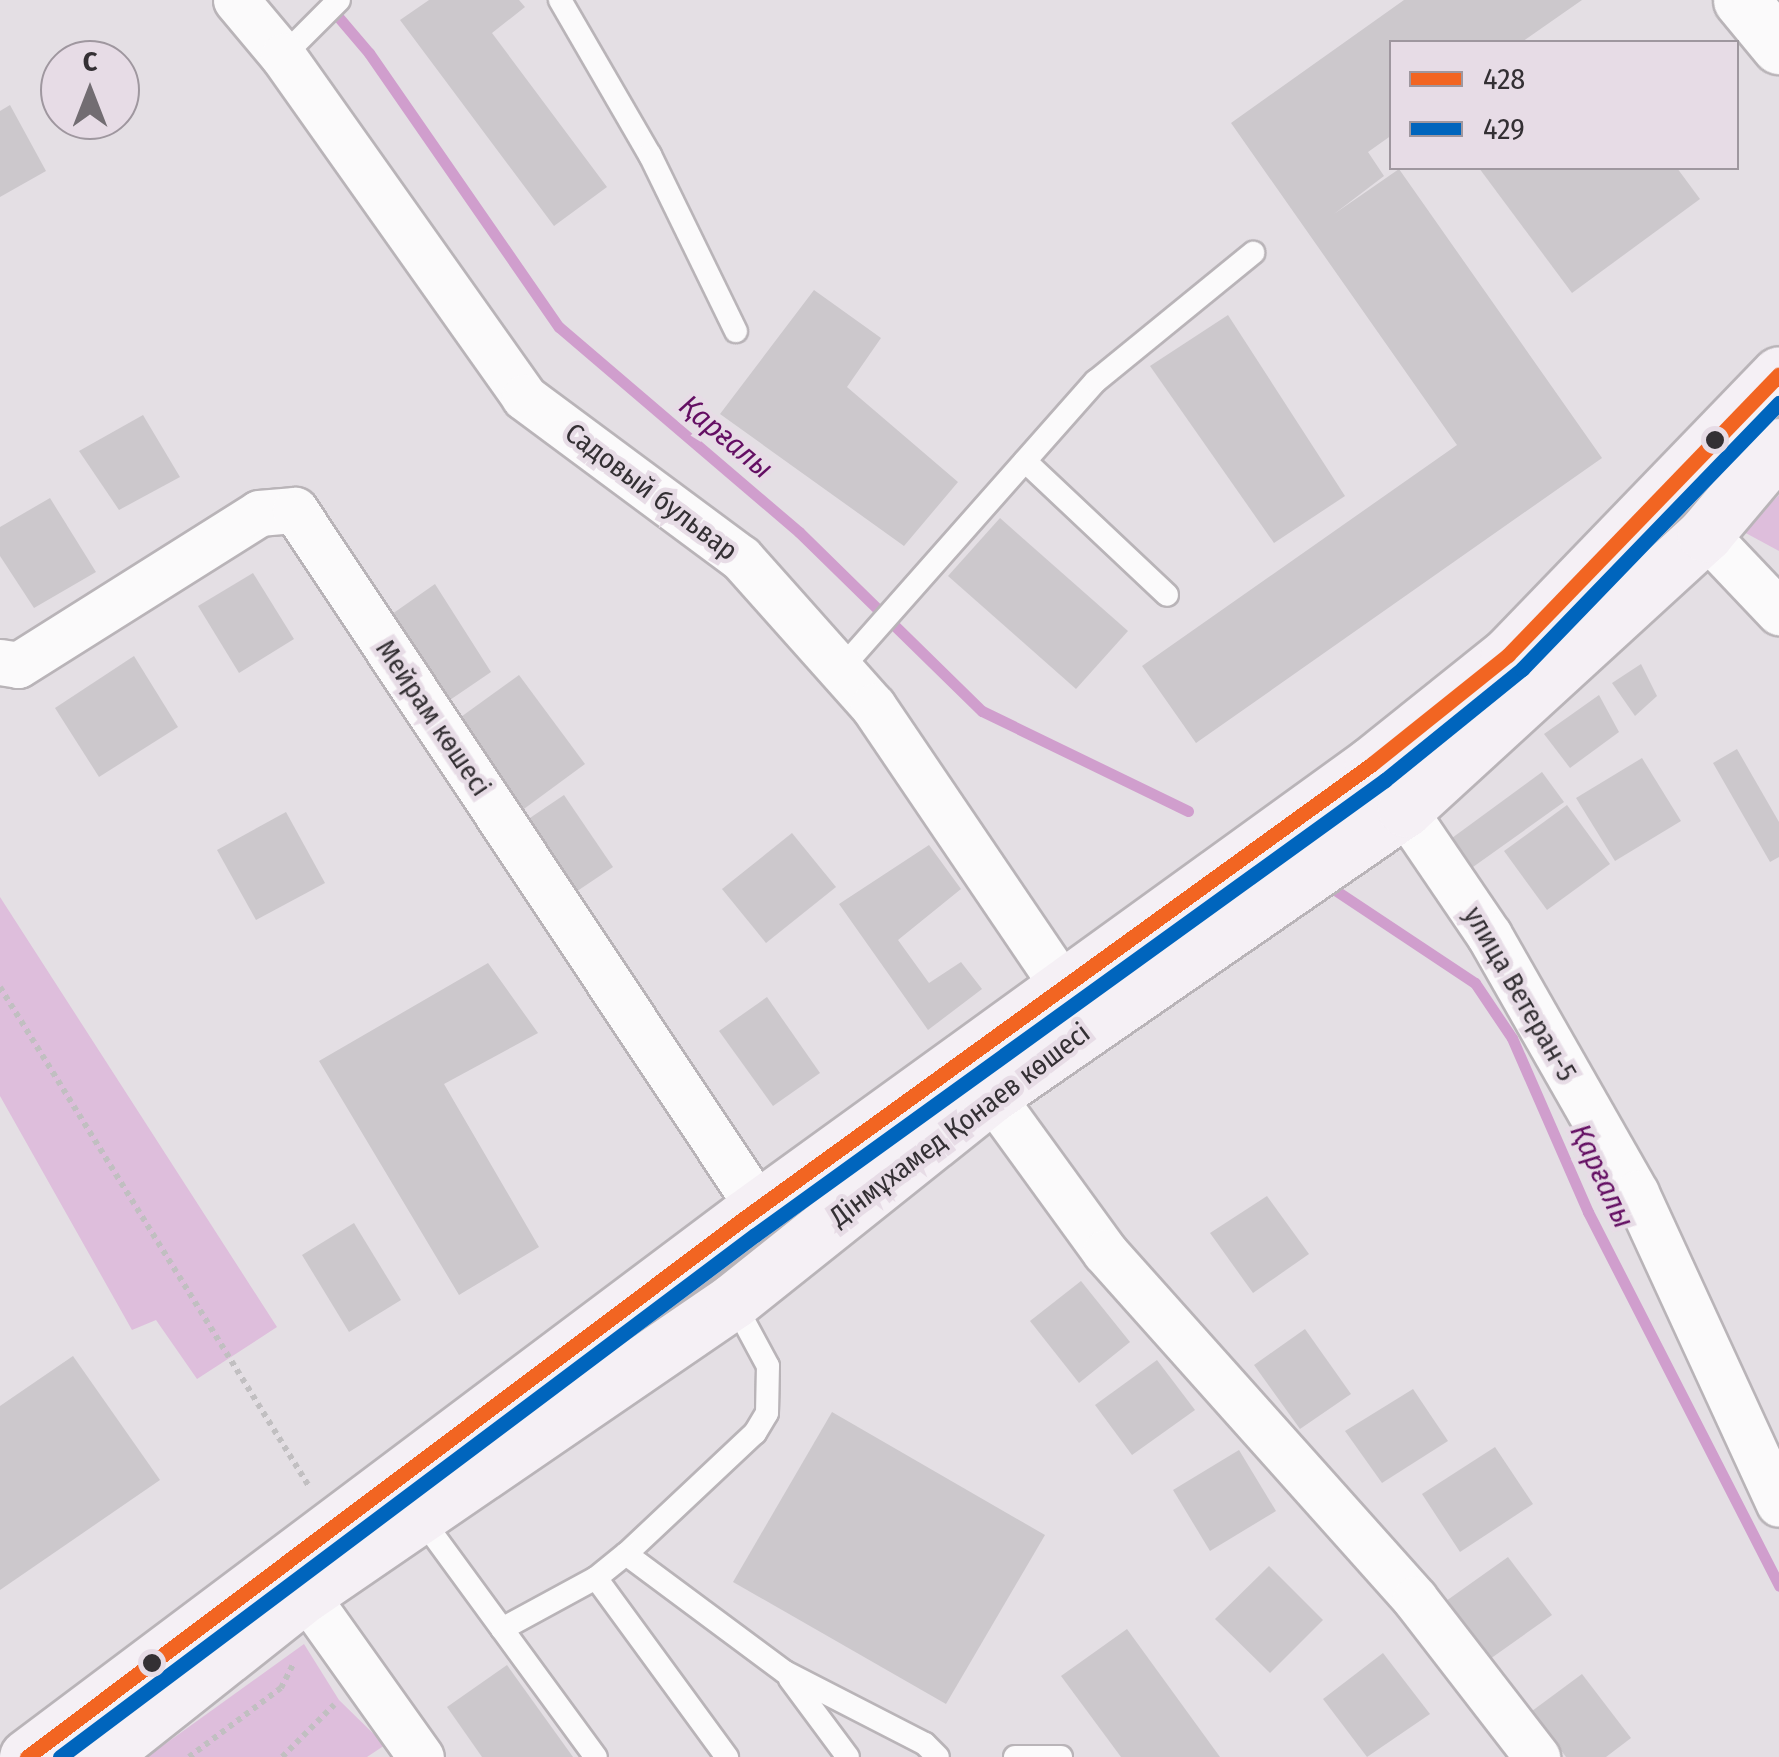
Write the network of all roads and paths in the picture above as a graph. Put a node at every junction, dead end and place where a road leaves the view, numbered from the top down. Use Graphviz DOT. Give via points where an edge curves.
graph roads {
  1 [pos="236,0"];
  2 [pos="339,0"];
  3 [pos="560,0"];
  4 [pos="283,56"];
  5 [pos="1252,253"];
  6 [pos="736,331"];
  7 [pos="1779,371"];
  8 [pos="1759,433"];
  9 [pos="1025,462"];
  10 [pos="1705,534"];
  11 [pos="1167,595"];
  12 [pos="1779,612"];
  13 [pos="0,662"];
  14 [pos="840,670"];
  15 [pos="1372,764"];
  16 [pos="1405,809"];
  17 [pos="1324,833"];
  18 [pos="0,987"];
  19 [pos="1064,988"];
  20 [pos="991,1095"];
  21 [pos="758,1208"];
  22 [pos="732,1301"];
  23 [pos="312,1492"];
  24 [pos="406,1499"];
  25 [pos="1779,1504"];
  26 [pos="626,1554"];
  27 [pos="596,1578"];
  28 [pos="312,1604"];
  29 [pos="502,1628"];
  30 [pos="785,1672"];
  31 [pos="27,1757"];
  32 [pos="99,1757"];
  33 [pos="189,1757"];
  34 [pos="421,1757"];
  35 [pos="596,1757"];
  36 [pos="727,1757"];
  37 [pos="848,1757"];
  38 [pos="938,1757"];
  39 [pos="1015,1757"];
  40 [pos="1061,1757"];
  41 [pos="1537,1757"];
  1 -- 4 [label="street, Садовый бульвар"];
  2 -- 4 [label="lane"];
  3 -- 6 [label="lane" via="650,155"];
  4 -- 14 [label="street, Садовый бульвар" via="524,397 741,558"];
  5 -- 9 [label="lane" via="1096,381"];
  7 -- 8 [label="main road, Дінмұхамед Қонаев көшесі"];
  8 -- 10 [label="main road, Дінмұхамед Қонаев көшесі"];
  8 -- 15 [label="main road, Дінмұхамед Қонаев көшесі" via="1508,655"];
  9 -- 11 [label="lane"];
  9 -- 14 [label="lane"];
  10 -- 12 [label="street"];
  10 -- 16 [label="main road, Дінмұхамед Қонаев көшесі"];
  13 -- 21 [label="street, Мейрам көшесі" via="18,664 259,514 295,510"];
  14 -- 19 [label="street, Садовый бульвар" via="873,706"];
  15 -- 16 [label="street, улица Ветеран-5"];
  15 -- 17 [label="main road, Дінмұхамед Қонаев көшесі"];
  16 -- 17 [label="main road, Дінмұхамед Қонаев көшесі"];
  16 -- 25 [label="street, улица Ветеран-5" via="1488,935 1636,1193"];
  17 -- 19 [label="main road, Дінмұхамед Қонаев көшесі" via="1239,861"];
  17 -- 20 [label="main road, Дінмұхамед Қонаев көшесі" via="1289,890"];
  18 -- 23 [label="path"];
  19 -- 21 [label="main road, Дінмұхамед Қонаев көшесі"];
  20 -- 22 [label="main road, Дінмұхамед Қонаев көшесі"];
  20 -- 41 [label="street" via="1106,1252 1415,1600"];
  21 -- 24 [label="main road, Дінмұхамед Қонаев көшесі"];
  22 -- 24 [label="main road, Дінмұхамед Қонаев көшесі"];
  22 -- 26 [label="lane" via="768,1366 768,1413 755,1433"];
  24 -- 28 [label="main road, Дінмұхамед Қонаев көшесі"];
  24 -- 29 [label="lane"];
  24 -- 31 [label="main road, Дінмұхамед Қонаев көшесі"];
  26 -- 27 [label="lane"];
  26 -- 30 [label="lane"];
  27 -- 29 [label="lane"];
  27 -- 36 [label="lane"];
  28 -- 32 [label="main road, Дінмұхамед Қонаев көшесі"];
  28 -- 33 [label="path" via="281,1688"];
  28 -- 34 [label="street"];
  29 -- 35 [label="lane"];
  30 -- 37 [label="lane"];
  30 -- 38 [label="lane" via="925,1744"];
  39 -- 40 [label="lane"];
}
